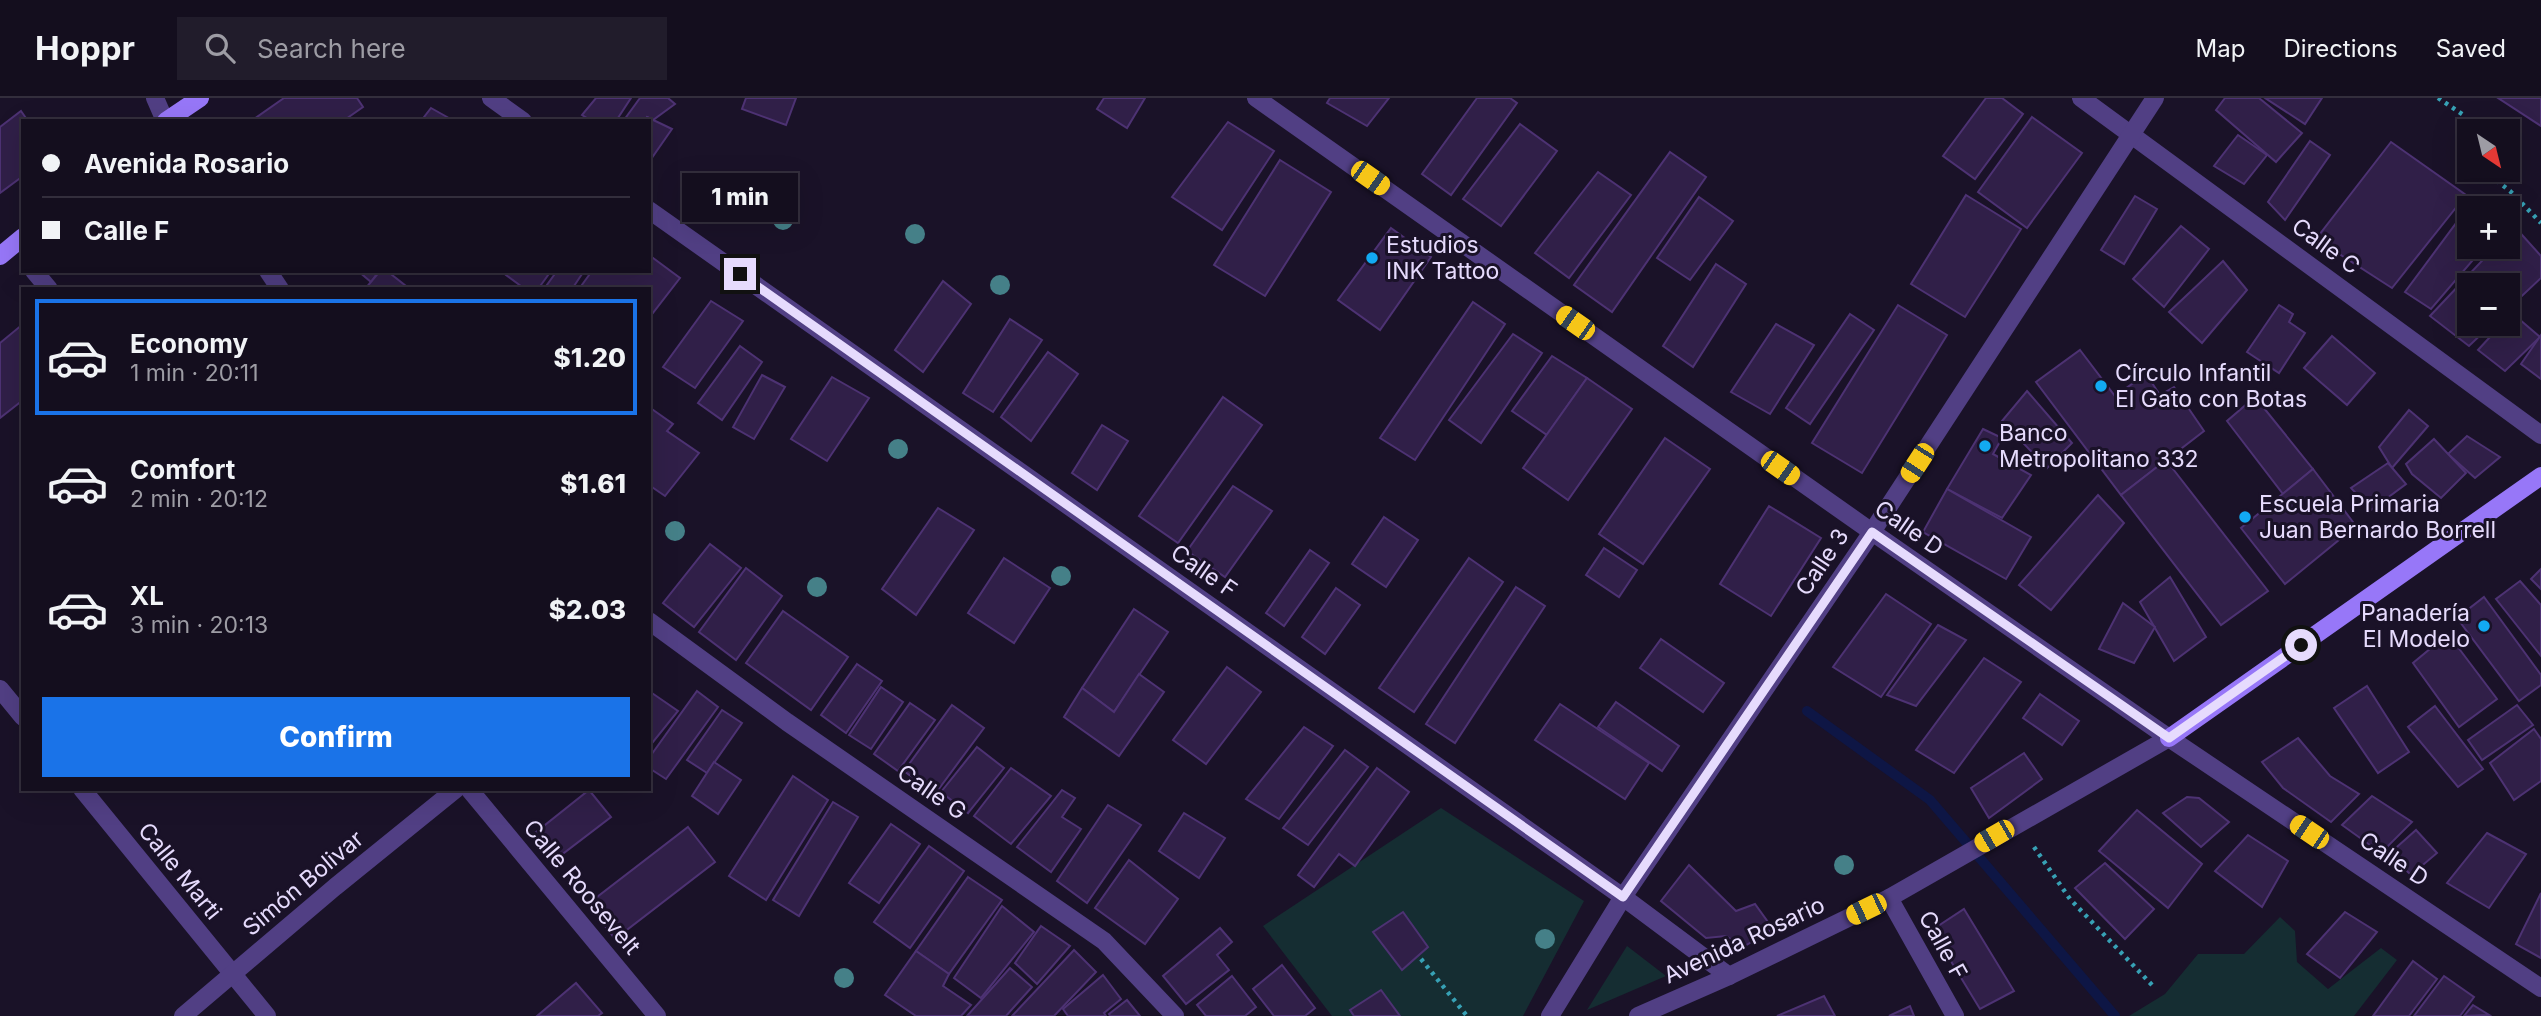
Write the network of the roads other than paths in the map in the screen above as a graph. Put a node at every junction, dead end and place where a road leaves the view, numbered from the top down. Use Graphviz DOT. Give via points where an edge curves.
graph roads {
  1 [pos="155,98"];
  2 [pos="201,98"];
  3 [pos="491,98"];
  4 [pos="1256,98"];
  5 [pos="2081,98"];
  6 [pos="2155,98"];
  7 [pos="164,119"];
  8 [pos="168,119"];
  9 [pos="520,119"];
  10 [pos="2132,134"];
  11 [pos="651,211"];
  12 [pos="36,273"];
  13 [pos="47,287"];
  14 [pos="2541,435"];
  15 [pos="2541,476"];
  16 [pos="1872,532"];
  17 [pos="651,622"];
  18 [pos="0,689"];
  19 [pos="21,715"];
  20 [pos="2169,738"];
  21 [pos="84,791"];
  22 [pos="454,791"];
  23 [pos="471,791"];
  24 [pos="1623,897"];
  25 [pos="1889,898"];
  26 [pos="233,974"];
  27 [pos="1729,976"];
  28 [pos="2541,988"];
  29 [pos="183,1016"];
  30 [pos="267,1016"];
  31 [pos="657,1016"];
  32 [pos="1175,1016"];
  33 [pos="1549,1016"];
  34 [pos="1638,1016"];
  35 [pos="1955,1016"];
  1 -- 7 [label="street"];
  2 -- 8 [label="street"];
  3 -- 9 [label="street"];
  4 -- 16 [label="street, Calle D"];
  5 -- 10 [label="street, Calle C"];
  6 -- 10 [label="street, Calle 3"];
  10 -- 14 [label="street, Calle C"];
  10 -- 16 [label="street, Calle 3"];
  11 -- 24 [label="street, Calle F"];
  12 -- 13 [label="street"];
  15 -- 20 [label="street, Avenida Rosario"];
  16 -- 20 [label="street, Calle D"];
  16 -- 24 [label="street, Calle 3"];
  17 -- 32 [label="street, Calle G" via="1104,941"];
  18 -- 19 [label="street"];
  20 -- 25 [label="street, Avenida Rosario"];
  20 -- 28 [label="street, Calle D"];
  21 -- 26 [label="street, Calle Marti"];
  22 -- 26 [label="street, Simón Bolivar"];
  23 -- 31 [label="street, Calle Roosevelt"];
  24 -- 27 [label="street, Calle F"];
  24 -- 33 [label="street, Calle 3"];
  25 -- 27 [label="street, Avenida Rosario"];
  25 -- 35 [label="street, Calle F"];
  26 -- 29 [label="street, Simón Bolivar"];
  26 -- 30 [label="street, Calle Marti"];
  27 -- 34 [label="street, Avenida Rosario"];
}
